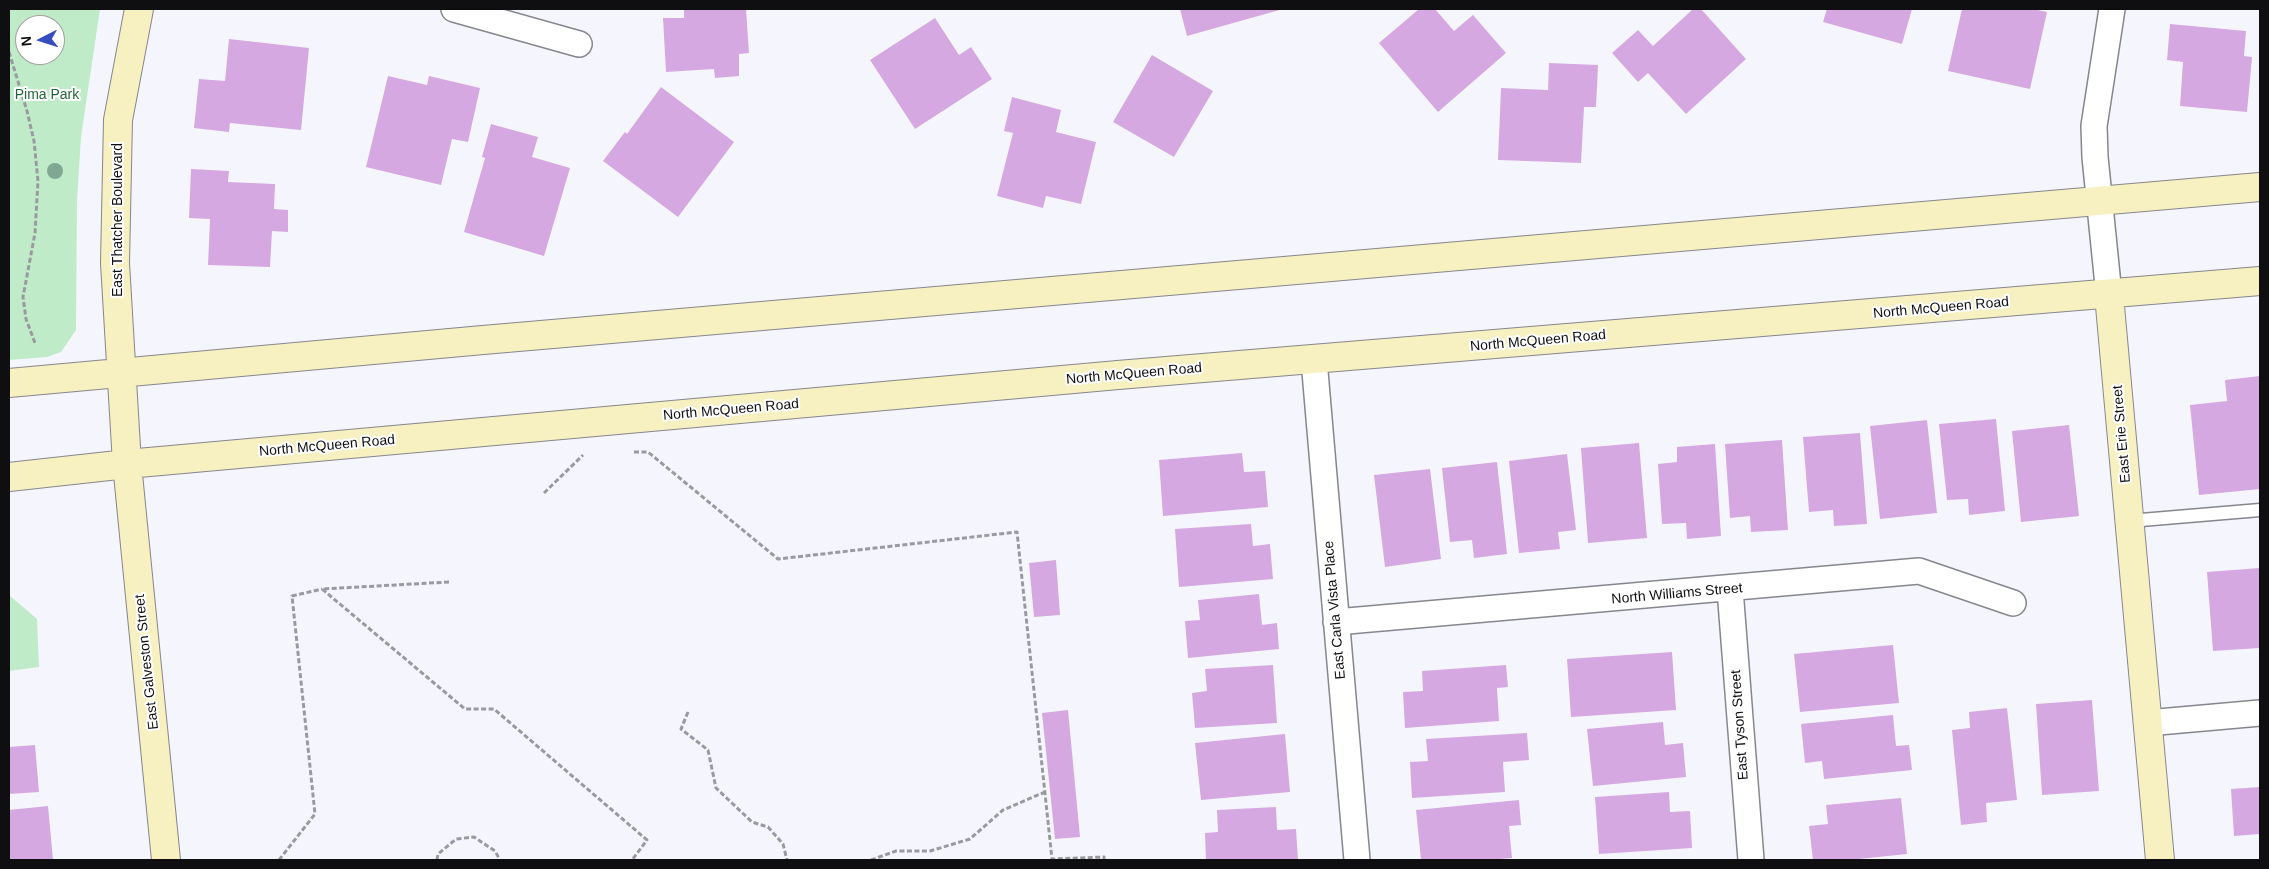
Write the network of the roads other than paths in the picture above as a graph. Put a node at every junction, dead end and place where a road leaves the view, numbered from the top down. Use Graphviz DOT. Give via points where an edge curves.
graph roads {
  1 [pos="139,9"];
  2 [pos="454,9"];
  3 [pos="2112,9"];
  4 [pos="579,44"];
  5 [pos="2260,187"];
  6 [pos="2099,201"];
  7 [pos="2260,281"];
  8 [pos="2109,295"];
  9 [pos="1314,360"];
  10 [pos="122,372"];
  11 [pos="9,383"];
  12 [pos="127,464"];
  13 [pos="9,477"];
  14 [pos="2260,510"];
  15 [pos="2129,521"];
  16 [pos="1730,589"];
  17 [pos="2013,603"];
  18 [pos="1336,622"];
  19 [pos="2260,713"];
  20 [pos="2147,722"];
  21 [pos="166,860"];
  22 [pos="1357,860"];
  23 [pos="1750,860"];
  24 [pos="2160,860"];
  1 -- 10 [label="main road, East Thatcher Boulevard" via="118,120 115,264"];
  2 -- 4 [label="street"];
  3 -- 6 [label="street, East Erie Street" via="2094,126"];
  5 -- 6 [label="main road"];
  6 -- 8 [label="street, East Erie Street"];
  6 -- 10 [label="main road"];
  7 -- 8 [label="main road, North McQueen Road"];
  8 -- 9 [label="main road, North McQueen Road"];
  8 -- 15 [label="main road, East Erie Street"];
  9 -- 12 [label="main road, North McQueen Road"];
  9 -- 18 [label="street, East Carla Vista Place"];
  10 -- 11 [label="main road"];
  10 -- 12 [label="main road, East Thatcher Boulevard"];
  12 -- 13 [label="main road, North McQueen Road"];
  12 -- 21 [label="main road, East Galveston Street"];
  14 -- 15 [label="lane"];
  15 -- 20 [label="main road, East Erie Street"];
  16 -- 17 [label="street, North Williams Street" via="1920,571"];
  16 -- 18 [label="street, North Williams Street"];
  16 -- 23 [label="street, East Tyson Street"];
  18 -- 22 [label="street, East Carla Vista Place"];
  19 -- 20 [label="street"];
  20 -- 24 [label="main road, East Erie Street"];
}
